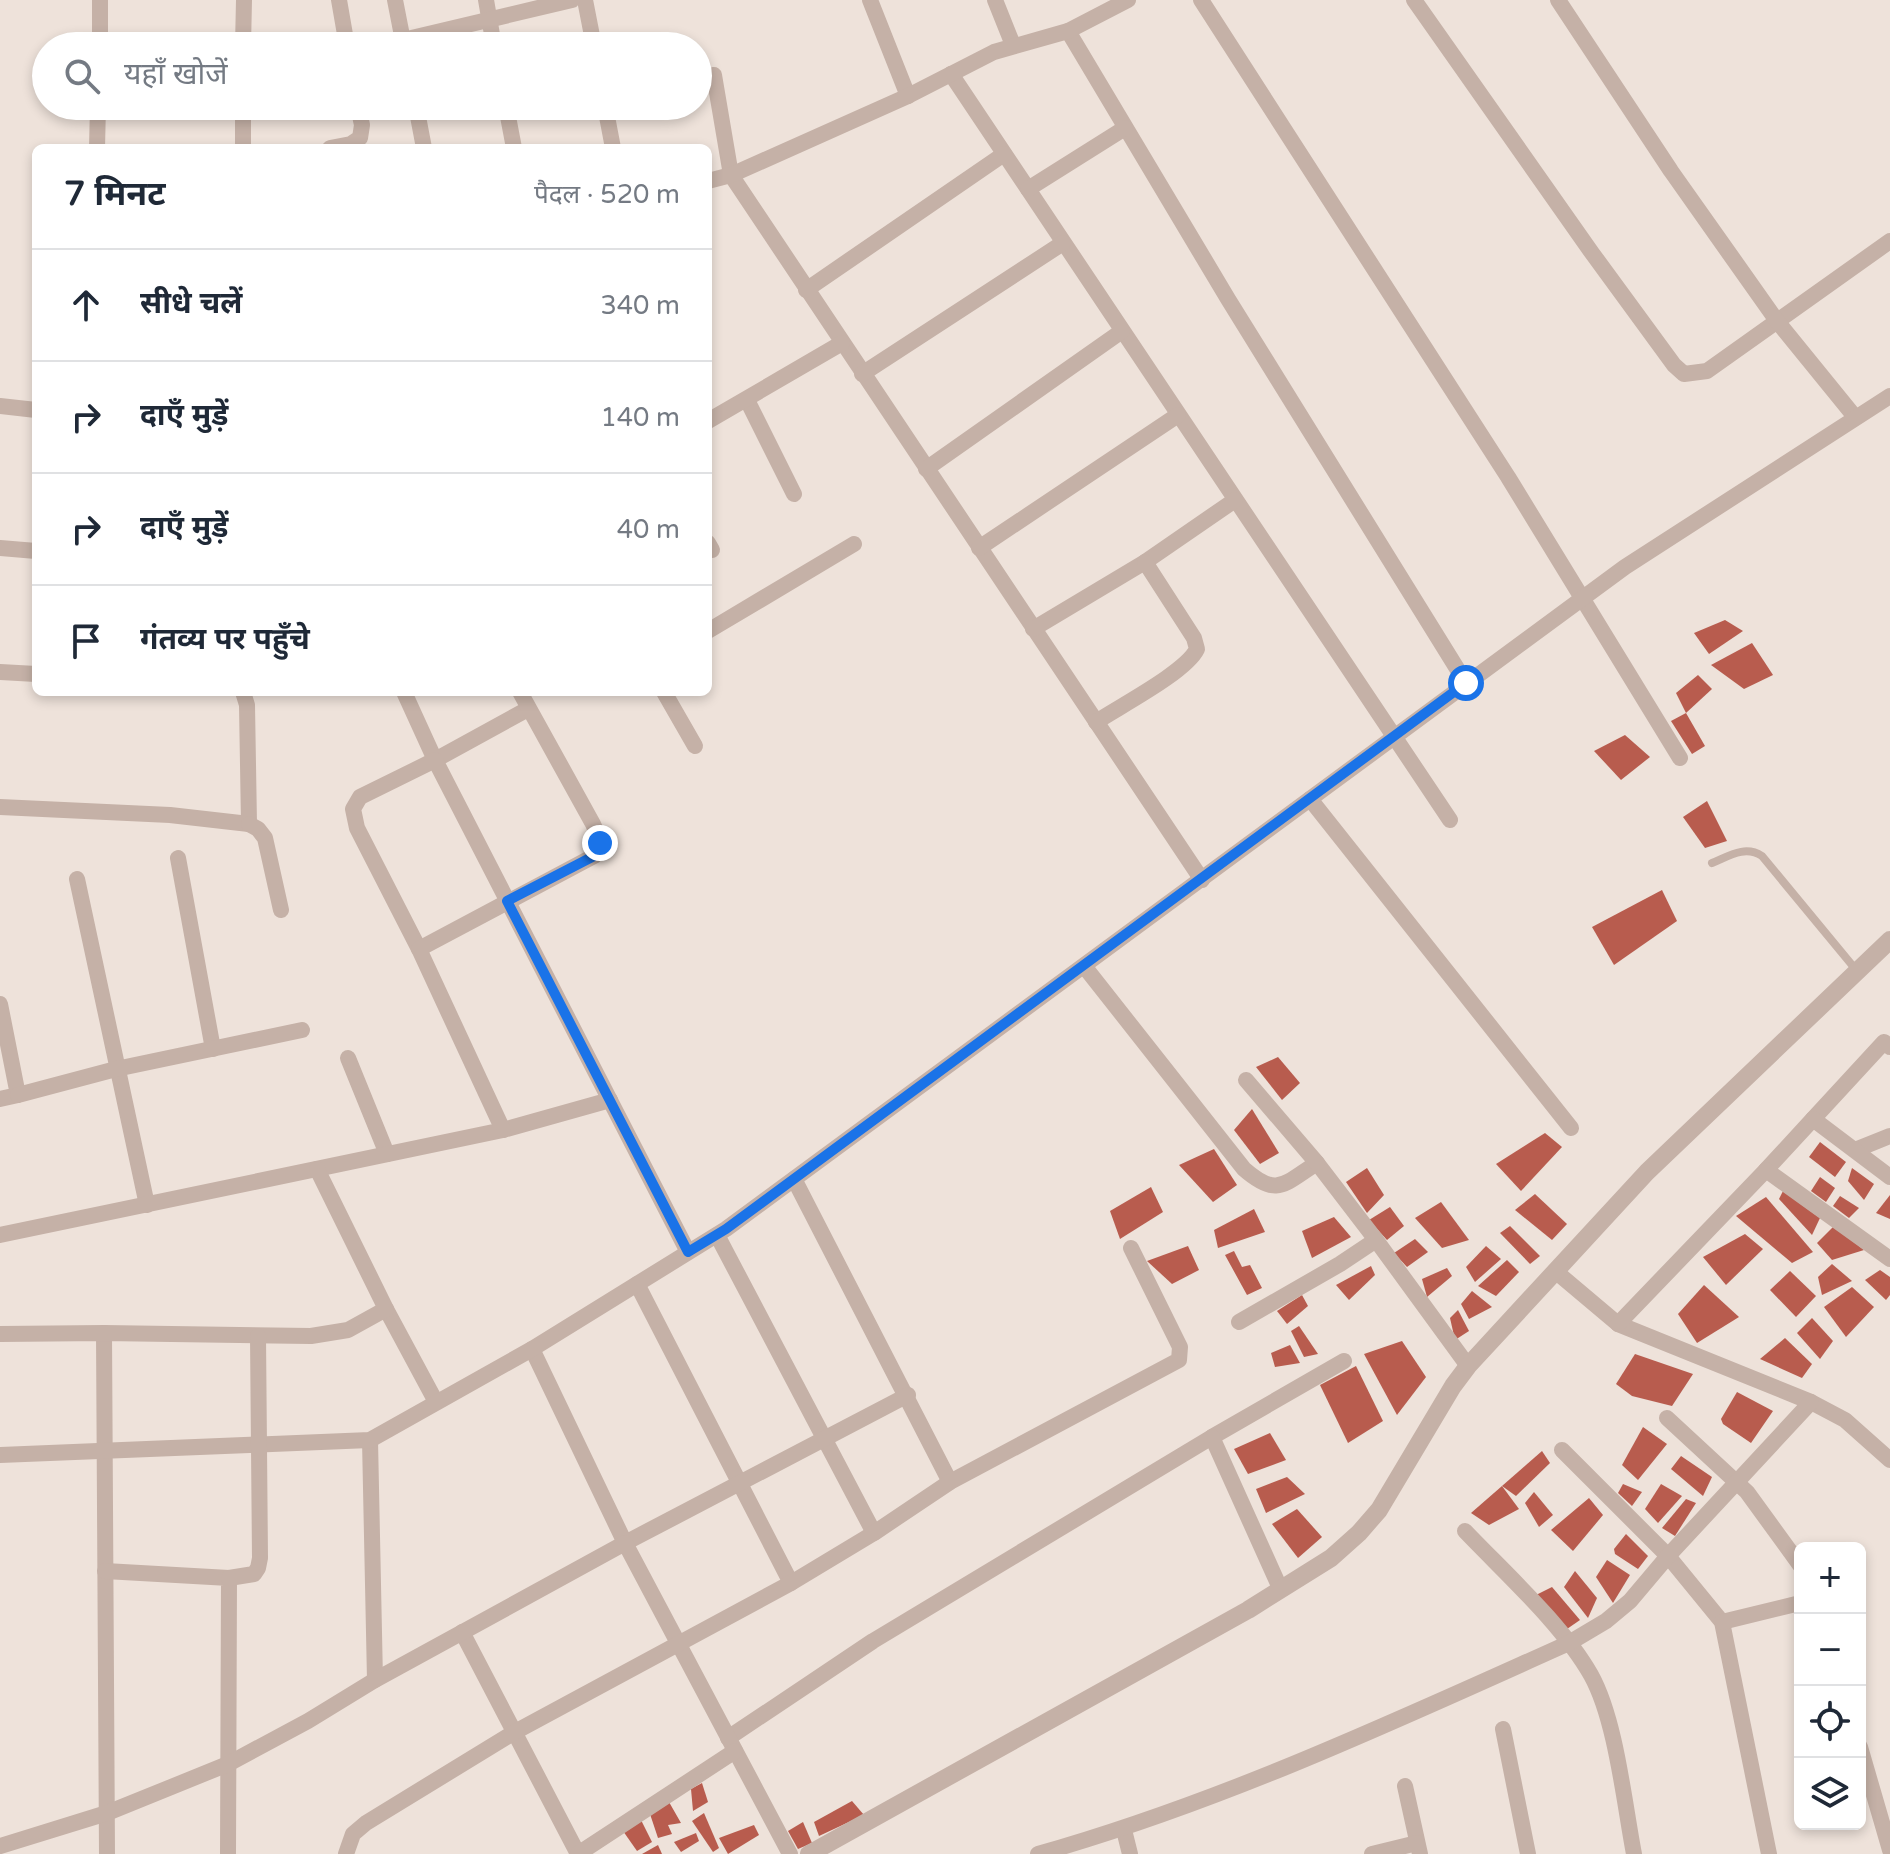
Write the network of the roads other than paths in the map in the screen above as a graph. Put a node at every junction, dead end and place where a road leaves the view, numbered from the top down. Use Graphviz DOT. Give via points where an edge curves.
graph roads {
  1 [pos="100,0"];
  2 [pos="244,0"];
  3 [pos="339,0"];
  4 [pos="395,0"];
  5 [pos="486,0"];
  6 [pos="572,0"];
  7 [pos="585,0"];
  8 [pos="870,0"];
  9 [pos="995,0"];
  10 [pos="1201,0"];
  11 [pos="1414,0"];
  12 [pos="1558,0"];
  13 [pos="1117,3"];
  14 [pos="489,19"];
  15 [pos="1068,31"];
  16 [pos="100,32"];
  17 [pos="243,32"];
  18 [pos="345,32"];
  19 [pos="402,32"];
  20 [pos="443,32"];
  21 [pos="491,32"];
  22 [pos="591,32"];
  23 [pos="1013,45"];
  24 [pos="951,74"];
  25 [pos="714,75"];
  26 [pos="908,96"];
  27 [pos="98,120"];
  28 [pos="243,120"];
  29 [pos="361,120"];
  30 [pos="419,120"];
  31 [pos="509,120"];
  32 [pos="608,120"];
  33 [pos="1125,128"];
  34 [pos="97,144"];
  35 [pos="243,144"];
  36 [pos="351,144"];
  37 [pos="423,144"];
  38 [pos="513,144"];
  39 [pos="612,144"];
  40 [pos="1004,154"];
  41 [pos="731,175"];
  42 [pos="712,180"];
  43 [pos="1028,189"];
  44 [pos="1890,241"];
  45 [pos="1063,243"];
  46 [pos="806,290"];
  47 [pos="1777,321"];
  48 [pos="1122,331"];
  49 [pos="842,343"];
  50 [pos="862,374"];
  51 [pos="1890,396"];
  52 [pos="747,400"];
  53 [pos="0,406"];
  54 [pos="32,410"];
  55 [pos="1178,415"];
  56 [pos="1855,417"];
  57 [pos="712,419"];
  58 [pos="926,469"];
  59 [pos="794,494"];
  60 [pos="1235,500"];
  61 [pos="854,544"];
  62 [pos="0,548"];
  63 [pos="979,548"];
  64 [pos="32,551"];
  65 [pos="1145,562"];
  66 [pos="1581,599"];
  67 [pos="712,629"];
  68 [pos="1033,629"];
  69 [pos="0,672"];
  70 [pos="32,674"];
  71 [pos="1466,683"];
  72 [pos="244,696"];
  73 [pos="406,696"];
  74 [pos="522,696"];
  75 [pos="666,696"];
  76 [pos="528,709"];
  77 [pos="1096,722"];
  78 [pos="1394,737"];
  79 [pos="695,746"];
  80 [pos="1680,758"];
  81 [pos="435,760"];
  82 [pos="1310,799"];
  83 [pos="0,807"];
  84 [pos="1450,820"];
  85 [pos="249,824"];
  86 [pos="178,858"];
  87 [pos="1712,863"];
  88 [pos="77,879"];
  89 [pos="1202,880"];
  90 [pos="507,901"];
  91 [pos="281,910"];
  92 [pos="1890,940"];
  93 [pos="419,949"];
  94 [pos="1084,966"];
  95 [pos="1858,971"];
  96 [pos="0,1004"];
  97 [pos="302,1030"];
  98 [pos="1888,1042"];
  99 [pos="213,1049"];
  100 [pos="348,1058"];
  101 [pos="116,1069"];
  102 [pos="1246,1080"];
  103 [pos="18,1095"];
  104 [pos="0,1099"];
  105 [pos="610,1100"];
  106 [pos="1813,1119"];
  107 [pos="1571,1128"];
  108 [pos="503,1130"];
  109 [pos="1890,1136"];
  110 [pos="1855,1150"];
  111 [pos="387,1154"];
  112 [pos="1317,1163"];
  113 [pos="317,1169"];
  114 [pos="1766,1170"];
  115 [pos="1890,1177"];
  116 [pos="794,1179"];
  117 [pos="147,1205"];
  118 [pos="0,1235"];
  119 [pos="717,1235"];
  120 [pos="1376,1240"];
  121 [pos="1131,1248"];
  122 [pos="688,1252"];
  123 [pos="1890,1259"];
  124 [pos="1555,1271"];
  125 [pos="637,1284"];
  126 [pos="386,1309"];
  127 [pos="1239,1322"];
  128 [pos="1618,1324"];
  129 [pos="104,1333"];
  130 [pos="0,1334"];
  131 [pos="258,1336"];
  132 [pos="532,1349"];
  133 [pos="1344,1361"];
  134 [pos="1468,1366"];
  135 [pos="908,1395"];
  136 [pos="436,1402"];
  137 [pos="1811,1402"];
  138 [pos="1667,1418"];
  139 [pos="823,1437"];
  140 [pos="1212,1437"];
  141 [pos="370,1440"];
  142 [pos="258,1446"];
  143 [pos="104,1449"];
  144 [pos="1562,1450"];
  145 [pos="0,1455"];
  146 [pos="1890,1460"];
  147 [pos="950,1482"];
  148 [pos="1737,1483"];
  149 [pos="741,1484"];
  150 [pos="1465,1531"];
  151 [pos="874,1533"];
  152 [pos="625,1543"];
  153 [pos="1668,1556"];
  154 [pos="1794,1556"];
  155 [pos="105,1571"];
  156 [pos="229,1578"];
  157 [pos="791,1583"];
  158 [pos="1280,1588"];
  159 [pos="1794,1604"];
  160 [pos="1722,1622"];
  161 [pos="462,1632"];
  162 [pos="680,1643"];
  163 [pos="1569,1643"];
  164 [pos="375,1680"];
  165 [pos="1503,1729"];
  166 [pos="513,1733"];
  167 [pos="732,1745"];
  168 [pos="1863,1758"];
  169 [pos="228,1764"];
  170 [pos="1405,1786"];
  171 [pos="107,1813"];
  172 [pos="1124,1830"];
  173 [pos="0,1831"];
  174 [pos="0,1846"];
  175 [pos="1418,1849"];
  176 [pos="1890,1850"];
  177 [pos="1,1854"];
  178 [pos="107,1854"];
  179 [pos="228,1854"];
  180 [pos="346,1854"];
  181 [pos="578,1854"];
  182 [pos="790,1854"];
  183 [pos="809,1854"];
  184 [pos="1038,1854"];
  185 [pos="1130,1854"];
  186 [pos="1372,1854"];
  187 [pos="1528,1854"];
  188 [pos="1634,1854"];
  189 [pos="1769,1854"];
  1 -- 16 [label="street"];
  2 -- 17 [label="street"];
  3 -- 18 [label="street"];
  4 -- 19 [label="street"];
  5 -- 14 [label="street"];
  6 -- 14 [label="street"];
  7 -- 22 [label="street"];
  8 -- 26 [label="street"];
  9 -- 23 [label="street"];
  10 -- 66 [label="street"];
  11 -- 47 [label="street" via="1684,374 1707,371"];
  12 -- 47 [label="street"];
  13 -- 15 [label="street"];
  14 -- 20 [label="street"];
  14 -- 21 [label="street"];
  15 -- 23 [label="street"];
  15 -- 33 [label="street"];
  23 -- 24 [label="street"];
  24 -- 26 [label="street"];
  24 -- 40 [label="street"];
  25 -- 41 [label="street"];
  26 -- 41 [label="street"];
  27 -- 34 [label="street"];
  28 -- 35 [label="street"];
  29 -- 36 [label="street" via="360,138"];
  30 -- 37 [label="street"];
  31 -- 38 [label="street"];
  32 -- 39 [label="street"];
  33 -- 43 [label="street"];
  33 -- 71 [label="street"];
  40 -- 43 [label="street"];
  40 -- 46 [label="street"];
  41 -- 42 [label="street"];
  41 -- 46 [label="street"];
  43 -- 45 [label="street"];
  44 -- 47 [label="street"];
  45 -- 48 [label="street"];
  45 -- 50 [label="street"];
  46 -- 49 [label="street"];
  47 -- 56 [label="street"];
  48 -- 55 [label="street"];
  48 -- 58 [label="street"];
  49 -- 50 [label="street"];
  49 -- 52 [label="street"];
  50 -- 58 [label="street"];
  51 -- 56 [label="street"];
  52 -- 57 [label="street"];
  52 -- 59 [label="street"];
  53 -- 54 [label="street"];
  55 -- 60 [label="street"];
  55 -- 63 [label="street"];
  56 -- 66 [label="street"];
  58 -- 63 [label="street"];
  60 -- 65 [label="street"];
  60 -- 78 [label="street"];
  61 -- 67 [label="street"];
  62 -- 64 [label="street"];
  63 -- 68 [label="street"];
  65 -- 68 [label="street"];
  65 -- 77 [label="street" via="1197,649 1170,675"];
  66 -- 71 [label="street"];
  66 -- 80 [label="street"];
  68 -- 77 [label="street"];
  69 -- 70 [label="street"];
  71 -- 78 [label="street"];
  72 -- 85 [label="street"];
  73 -- 81 [label="street"];
  74 -- 76 [label="street"];
  75 -- 79 [label="street"];
  76 -- 81 [label="street"];
  76 -- 90 [label="street" via="600,843 594,856"];
  77 -- 89 [label="street"];
  78 -- 82 [label="street"];
  78 -- 84 [label="street"];
  81 -- 90 [label="street"];
  81 -- 93 [label="street" via="360,797 353,809 357,828"];
  82 -- 89 [label="street"];
  82 -- 107 [label="street"];
  83 -- 85 [label="street"];
  85 -- 91 [label="street" via="265,838"];
  86 -- 99 [label="street"];
  87 -- 95 [label="lane" via="1743,851 1762,856"];
  88 -- 101 [label="street"];
  89 -- 94 [label="street"];
  90 -- 93 [label="street"];
  90 -- 105 [label="street"];
  92 -- 95 [label="street"];
  93 -- 108 [label="street"];
  94 -- 112 [label="street" via="1258,1181 1267,1186 1286,1183"];
  94 -- 116 [label="street"];
  95 -- 124 [label="street" via="1647,1172"];
  96 -- 103 [label="street"];
  97 -- 99 [label="street"];
  98 -- 106 [label="street"];
  99 -- 101 [label="street"];
  100 -- 111 [label="street"];
  101 -- 103 [label="street"];
  101 -- 117 [label="street"];
  102 -- 112 [label="street"];
  103 -- 104 [label="street"];
  105 -- 108 [label="street"];
  105 -- 122 [label="street"];
  106 -- 110 [label="street"];
  106 -- 114 [label="street"];
  108 -- 111 [label="street"];
  109 -- 110 [label="street"];
  110 -- 115 [label="street"];
  111 -- 113 [label="street"];
  112 -- 120 [label="street"];
  113 -- 117 [label="street"];
  113 -- 126 [label="street"];
  114 -- 123 [label="street"];
  114 -- 128 [label="street"];
  116 -- 119 [label="street"];
  116 -- 135 [label="street"];
  117 -- 118 [label="street"];
  119 -- 122 [label="street"];
  119 -- 139 [label="street"];
  120 -- 127 [label="street"];
  120 -- 134 [label="street"];
  121 -- 147 [label="street" via="1180,1347 1179,1360"];
  122 -- 125 [label="street"];
  124 -- 128 [label="street"];
  124 -- 134 [label="street"];
  125 -- 132 [label="street"];
  125 -- 149 [label="street"];
  126 -- 131 [label="street" via="330,1334"];
  126 -- 136 [label="street"];
  128 -- 137 [label="street"];
  129 -- 130 [label="street"];
  129 -- 131 [label="street"];
  129 -- 143 [label="street"];
  131 -- 142 [label="street"];
  132 -- 136 [label="street"];
  132 -- 152 [label="street"];
  133 -- 140 [label="street"];
  134 -- 158 [label="street" via="1379,1510 1331,1558"];
  135 -- 139 [label="street"];
  135 -- 147 [label="street"];
  136 -- 141 [label="street"];
  137 -- 146 [label="street" via="1845,1420"];
  137 -- 148 [label="street"];
  138 -- 148 [label="street"];
  139 -- 149 [label="street"];
  139 -- 151 [label="street"];
  140 -- 158 [label="street"];
  140 -- 167 [label="street" via="873,1641"];
  141 -- 142 [label="street"];
  141 -- 164 [label="street"];
  142 -- 143 [label="street"];
  142 -- 156 [label="street" via="258,1568 249,1576"];
  143 -- 145 [label="street"];
  143 -- 155 [label="street"];
  144 -- 153 [label="street"];
  147 -- 151 [label="street"];
  148 -- 153 [label="street"];
  148 -- 154 [label="street"];
  149 -- 152 [label="street"];
  149 -- 157 [label="street"];
  150 -- 163 [label="street"];
  151 -- 157 [label="street"];
  152 -- 161 [label="street"];
  152 -- 162 [label="street"];
  153 -- 160 [label="street"];
  153 -- 163 [label="street" via="1630,1601"];
  155 -- 156 [label="street"];
  155 -- 171 [label="street"];
  156 -- 169 [label="street"];
  157 -- 162 [label="street"];
  158 -- 183 [label="street"];
  159 -- 160 [label="street"];
  160 -- 189 [label="street"];
  161 -- 164 [label="street"];
  161 -- 166 [label="street"];
  162 -- 166 [label="street"];
  162 -- 167 [label="street"];
  163 -- 172 [label="street" via="1266,1775"];
  163 -- 188 [label="street" via="1591,1675 1605,1710"];
  164 -- 169 [label="street"];
  165 -- 187 [label="street"];
  166 -- 180 [label="street" via="366,1823 353,1834"];
  166 -- 181 [label="street"];
  167 -- 181 [label="street"];
  167 -- 182 [label="street"];
  168 -- 176 [label="street"];
  169 -- 171 [label="street"];
  169 -- 179 [label="street"];
  170 -- 175 [label="street"];
  171 -- 174 [label="street"];
  171 -- 178 [label="street"];
  172 -- 184 [label="street"];
  172 -- 185 [label="street"];
  173 -- 174 [label="street"];
  174 -- 177 [label="street"];
  175 -- 186 [label="street"];
}
